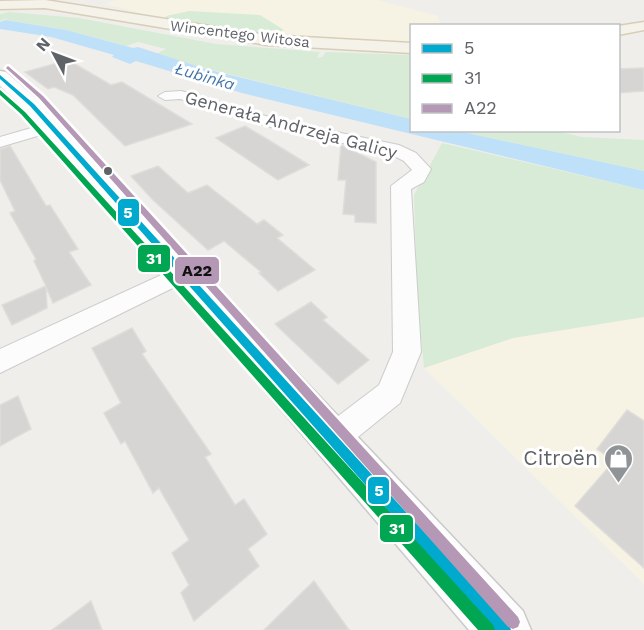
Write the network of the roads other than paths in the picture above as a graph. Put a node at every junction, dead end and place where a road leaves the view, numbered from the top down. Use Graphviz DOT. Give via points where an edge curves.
graph roads {
  1 [pos="1,0"];
  2 [pos="45,4"];
  3 [pos="0,7"];
  4 [pos="69,8"];
  5 [pos="644,26"];
  6 [pos="620,32"];
  7 [pos="410,48"];
  8 [pos="0,76"];
  9 [pos="165,96"];
  10 [pos="52,127"];
  11 [pos="0,142"];
  12 [pos="183,273"];
  13 [pos="0,362"];
  14 [pos="332,439"];
  15 [pos="504,630"];
  1 -- 2 [label="main road"];
  2 -- 3 [label="main road, Wincentego Witosa"];
  2 -- 4 [label="main road, Wincentego Witosa"];
  3 -- 4 [label="main road, Wincentego Witosa"];
  4 -- 7 [label="main road, Wincentego Witosa" via="267,40"];
  5 -- 6 [label="main road"];
  8 -- 10 [label="main road"];
  9 -- 14 [label="street, Generała Andrzeja Galicy" via="181,95 280,125 393,149 422,169 417,178 402,186 407,352 390,394"];
  10 -- 11 [label="street"];
  10 -- 12 [label="main road"];
  12 -- 13 [label="street"];
  12 -- 14 [label="main road"];
  14 -- 15 [label="main road"];
}
